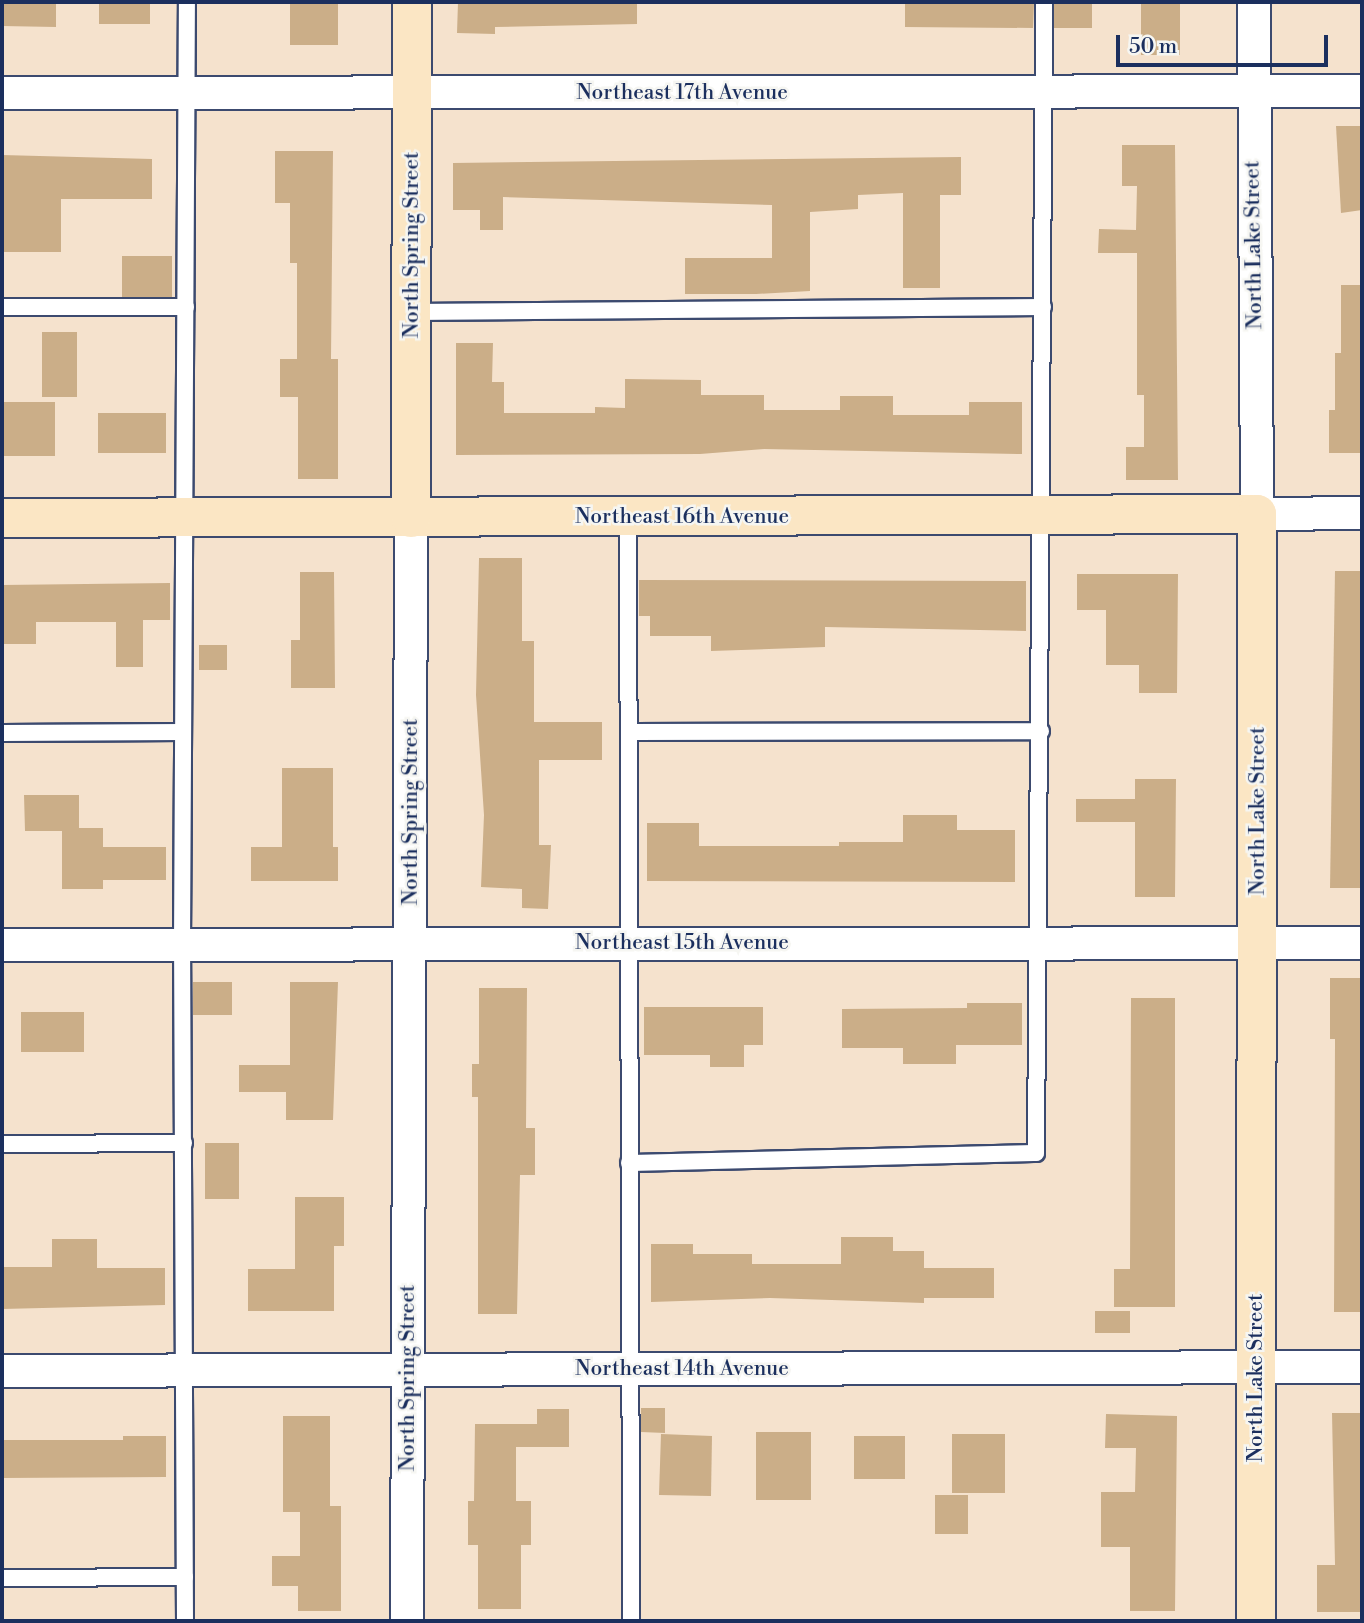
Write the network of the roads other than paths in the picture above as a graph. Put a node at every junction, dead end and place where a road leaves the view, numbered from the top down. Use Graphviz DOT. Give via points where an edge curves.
graph roads {
  1 [pos="187,2"];
  2 [pos="412,2"];
  3 [pos="1044,2"];
  4 [pos="1254,2"];
  5 [pos="1362,91"];
  6 [pos="1253,92"];
  7 [pos="2,93"];
  8 [pos="188,93"];
  9 [pos="412,93"];
  10 [pos="1044,93"];
  11 [pos="2,307"];
  12 [pos="186,307"];
  13 [pos="1043,307"];
  14 [pos="412,312"];
  15 [pos="1362,513"];
  16 [pos="1257,514"];
  17 [pos="1042,516"];
  18 [pos="628,517"];
  19 [pos="2,518"];
  20 [pos="184,518"];
  21 [pos="411,518"];
  22 [pos="1041,730"];
  23 [pos="183,732"];
  24 [pos="630,732"];
  25 [pos="2,733"];
  26 [pos="411,943"];
  27 [pos="630,943"];
  28 [pos="1040,943"];
  29 [pos="1362,943"];
  30 [pos="2,944"];
  31 [pos="182,944"];
  32 [pos="1258,944"];
  33 [pos="184,1143"];
  34 [pos="2,1144"];
  35 [pos="629,1163"];
  36 [pos="1256,1367"];
  37 [pos="1362,1367"];
  38 [pos="407,1368"];
  39 [pos="627,1369"];
  40 [pos="2,1370"];
  41 [pos="184,1370"];
  42 [pos="186,1577"];
  43 [pos="2,1578"];
  44 [pos="185,1621"];
  45 [pos="407,1621"];
  46 [pos="631,1621"];
  47 [pos="1256,1621"];
  1 -- 8 [label="lane"];
  2 -- 9 [label="street, North Spring Street"];
  3 -- 10 [label="lane"];
  4 -- 6 [label="street, North Lake Street"];
  5 -- 6 [label="street, Northeast 17th Avenue"];
  6 -- 10 [label="street, Northeast 17th Avenue"];
  6 -- 16 [label="street, North Lake Street"];
  7 -- 8 [label="street, Northeast 17th Avenue"];
  8 -- 9 [label="street, Northeast 17th Avenue"];
  8 -- 12 [label="lane"];
  9 -- 10 [label="street, Northeast 17th Avenue"];
  9 -- 14 [label="street, North Spring Street"];
  10 -- 13 [label="lane"];
  11 -- 12 [label="lane"];
  12 -- 20 [label="lane"];
  13 -- 14 [label="lane"];
  13 -- 17 [label="lane"];
  14 -- 21 [label="street, North Spring Street"];
  15 -- 16 [label="street, Northeast 16th Avenue"];
  16 -- 17 [label="street, Northeast 16th Avenue"];
  16 -- 32 [label="street, North Lake Street"];
  17 -- 18 [label="street, Northeast 16th Avenue"];
  17 -- 22 [label="lane"];
  18 -- 21 [label="street, Northeast 16th Avenue"];
  18 -- 24 [label="lane"];
  19 -- 20 [label="street, Northeast 16th Avenue"];
  20 -- 21 [label="street, Northeast 16th Avenue"];
  20 -- 23 [label="lane"];
  21 -- 26 [label="street, North Spring Street"];
  22 -- 24 [label="lane"];
  22 -- 28 [label="lane"];
  23 -- 25 [label="lane"];
  23 -- 31 [label="lane"];
  24 -- 27 [label="lane"];
  26 -- 27 [label="street, Northeast 15th Avenue"];
  26 -- 31 [label="street, Northeast 15th Avenue"];
  26 -- 38 [label="street, North Spring Street"];
  27 -- 28 [label="street, Northeast 15th Avenue"];
  27 -- 35 [label="lane"];
  28 -- 32 [label="street, Northeast 15th Avenue"];
  28 -- 35 [label="lane" via="1036,1153"];
  29 -- 32 [label="street, Northeast 15th Avenue"];
  30 -- 31 [label="street, Northeast 15th Avenue"];
  31 -- 33 [label="lane"];
  32 -- 36 [label="street, North Lake Street"];
  33 -- 34 [label="lane"];
  33 -- 41 [label="lane"];
  35 -- 39 [label="lane"];
  36 -- 37 [label="street, Northeast 14th Avenue"];
  36 -- 39 [label="street, Northeast 14th Avenue"];
  36 -- 47 [label="street, North Lake Street"];
  38 -- 39 [label="street, Northeast 14th Avenue"];
  38 -- 41 [label="street, Northeast 14th Avenue"];
  38 -- 45 [label="street, North Spring Street"];
  39 -- 46 [label="lane"];
  40 -- 41 [label="street, Northeast 14th Avenue"];
  41 -- 42 [label="lane"];
  42 -- 43 [label="lane"];
  42 -- 44 [label="lane"];
}
